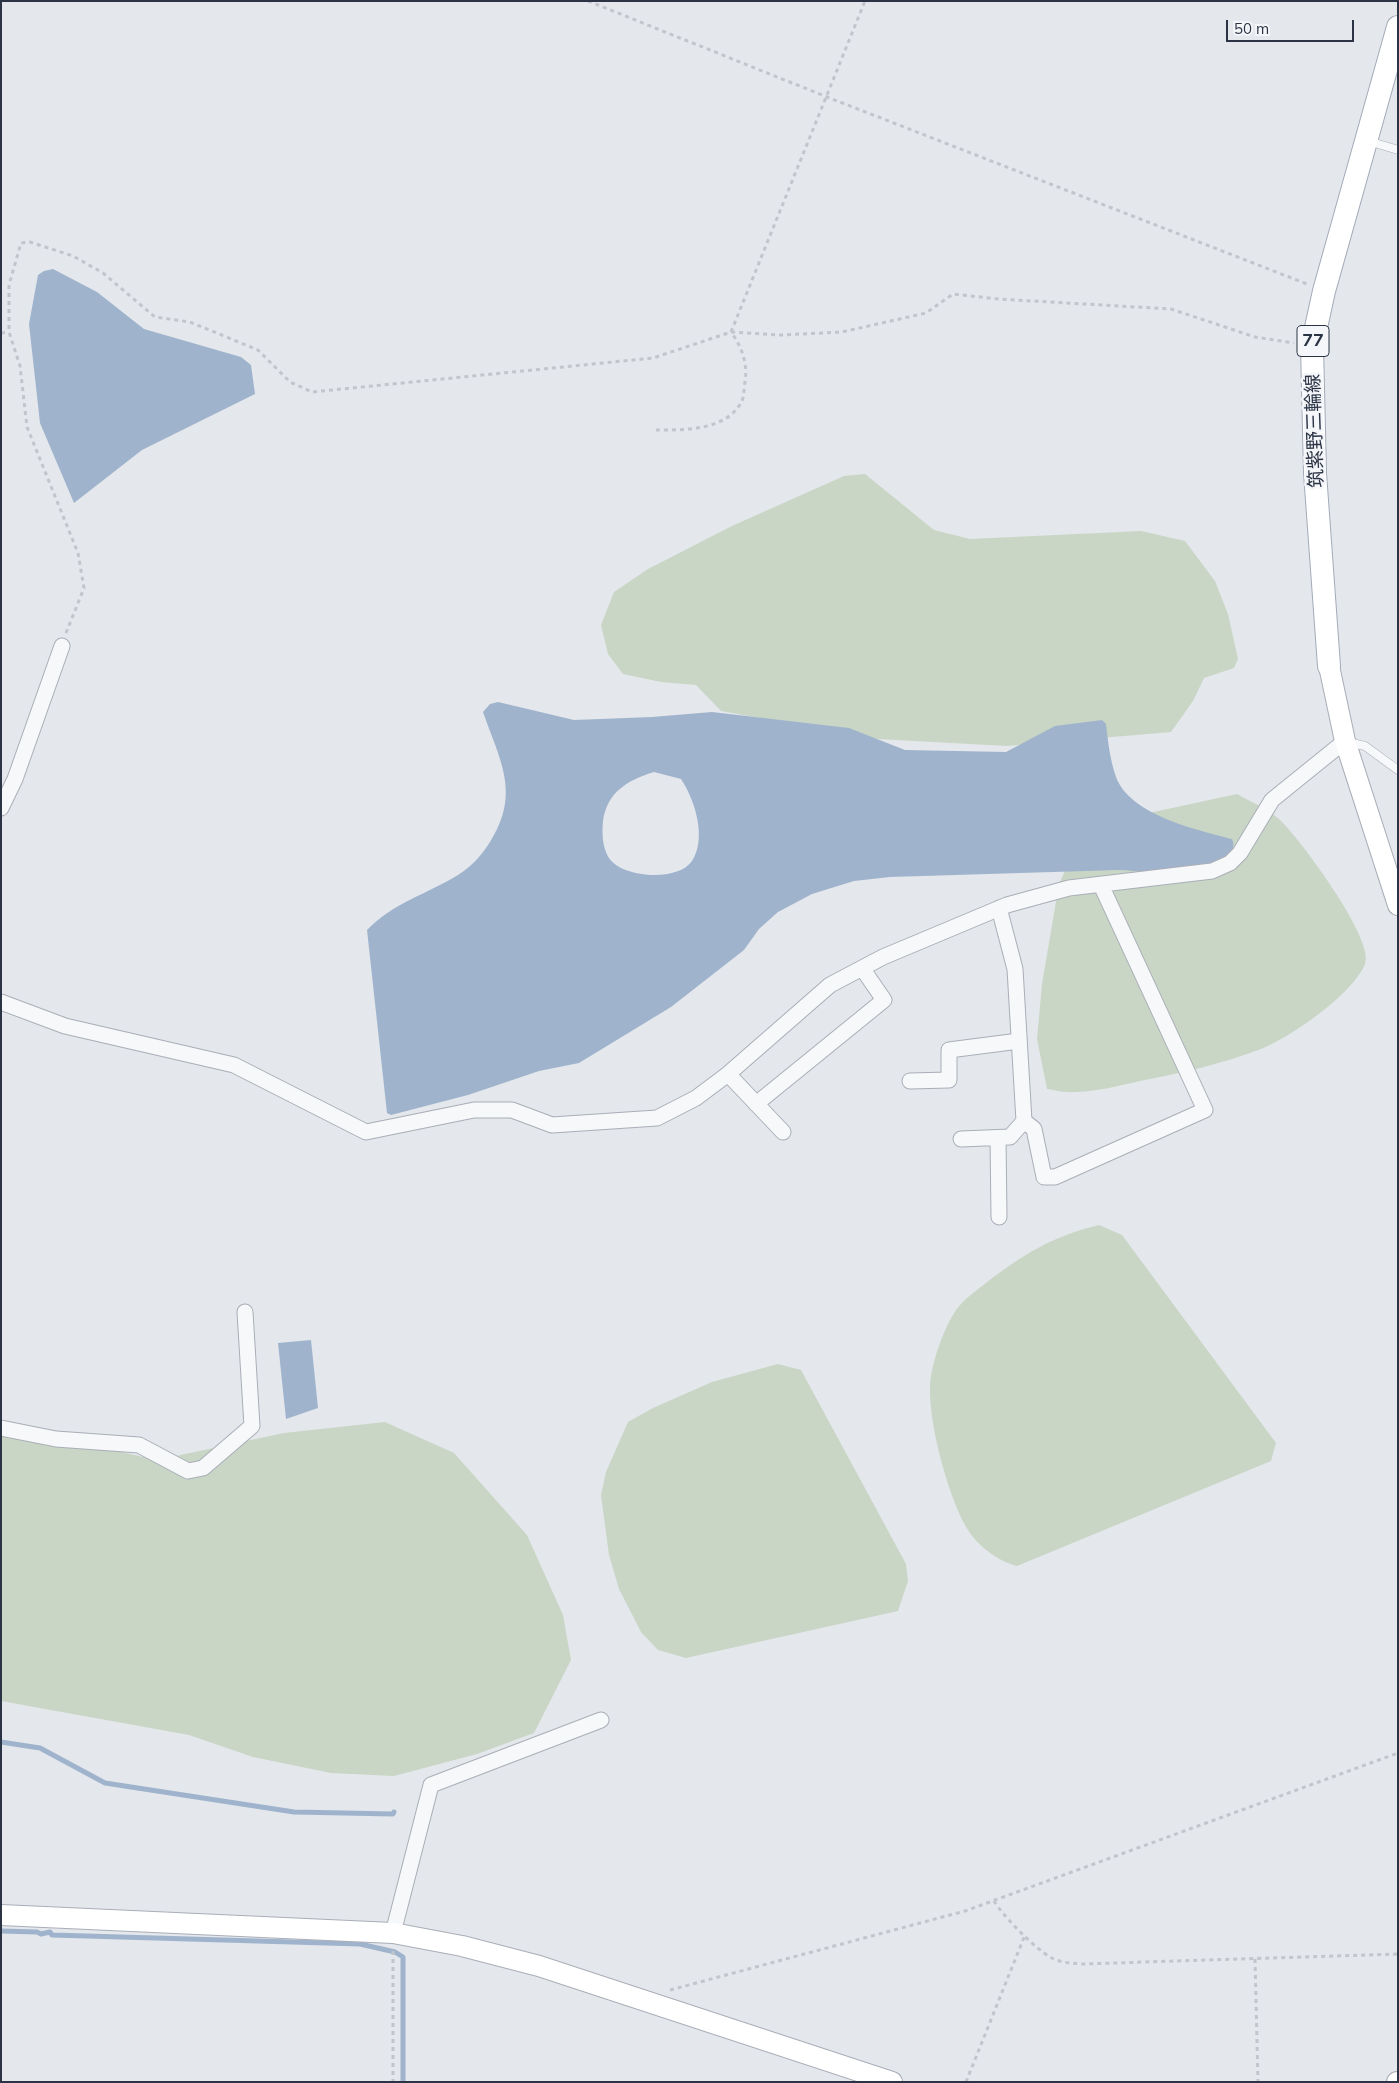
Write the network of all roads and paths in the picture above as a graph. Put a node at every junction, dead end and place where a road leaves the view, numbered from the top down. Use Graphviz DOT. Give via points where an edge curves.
graph roads {
  1 [pos="588,1"];
  2 [pos="865,1"];
  3 [pos="1398,27"];
  4 [pos="827,97"];
  5 [pos="1366,141"];
  6 [pos="1398,150"];
  7 [pos="1324,291"];
  8 [pos="9,332"];
  9 [pos="731,332"];
  10 [pos="1,333"];
  11 [pos="1312,346"];
  12 [pos="656,430"];
  13 [pos="62,646"];
  14 [pos="1329,666"];
  15 [pos="1345,741"];
  16 [pos="1398,770"];
  17 [pos="1,808"];
  18 [pos="1101,885"];
  19 [pos="1398,904"];
  20 [pos="999,908"];
  21 [pos="862,968"];
  22 [pos="1,1002"];
  23 [pos="1019,1041"];
  24 [pos="728,1074"];
  25 [pos="910,1081"];
  26 [pos="756,1104"];
  27 [pos="1024,1120"];
  28 [pos="783,1132"];
  29 [pos="998,1138"];
  30 [pos="961,1139"];
  31 [pos="999,1217"];
  32 [pos="246,1312"];
  33 [pos="1,1428"];
  34 [pos="601,1720"];
  35 [pos="1398,1753"];
  36 [pos="994,1901"];
  37 [pos="1,1914"];
  38 [pos="393,1933"];
  39 [pos="1025,1934"];
  40 [pos="1398,1954"];
  41 [pos="1255,1959"];
  42 [pos="667,1991"];
  43 [pos="393,2082"];
  44 [pos="892,2082"];
  45 [pos="966,2082"];
  46 [pos="1258,2082"];
  1 -- 4 [label="path"];
  2 -- 4 [label="path"];
  3 -- 5 [label="main road, 筑紫野三輪線 / 77"];
  4 -- 7 [label="path"];
  4 -- 9 [label="path"];
  5 -- 6 [label="lane"];
  5 -- 7 [label="main road, 筑紫野三輪線 / 77"];
  7 -- 11 [label="main road, 筑紫野三輪線 / 77"];
  8 -- 9 [label="path" via="9,285 21,243 30,242 73,256 103,273 155,317 190,322 258,350 290,382 312,392 653,358"];
  8 -- 10 [label="path"];
  8 -- 13 [label="path" via="20,366 27,427 78,553 84,588"];
  9 -- 11 [label="path" via="781,335 842,332 926,313 953,294 1171,309 1255,338"];
  9 -- 12 [label="path" via="740,346 746,372 742,400 731,416 712,425"];
  11 -- 14 [label="main road, 筑紫野三輪線 / 77" via="1315,473"];
  13 -- 17 [label="street"];
  14 -- 15 [label="street"];
  15 -- 16 [label="lane" via="1365,746"];
  15 -- 18 [label="street" via="1272,800 1240,853 1230,863 1212,871"];
  15 -- 19 [label="street"];
  18 -- 20 [label="street" via="1069,888"];
  18 -- 27 [label="street" via="1205,1110 1055,1177 1044,1178 1034,1129"];
  20 -- 21 [label="street"];
  20 -- 23 [label="street" via="1015,969"];
  21 -- 24 [label="street" via="830,985"];
  21 -- 26 [label="street" via="884,1000"];
  22 -- 24 [label="street" via="65,1026 234,1065 366,1132 474,1110 512,1110 552,1125 657,1118 696,1098"];
  23 -- 25 [label="street" via="949,1050 949,1080"];
  23 -- 27 [label="street"];
  24 -- 26 [label="street"];
  26 -- 28 [label="street"];
  27 -- 29 [label="street" via="1010,1137"];
  29 -- 30 [label="street"];
  29 -- 31 [label="street"];
  32 -- 33 [label="street" via="252,1426 203,1468 188,1471 139,1445 56,1439"];
  34 -- 38 [label="street" via="431,1785"];
  35 -- 36 [label="path"];
  36 -- 39 [label="path" via="1001,1913"];
  36 -- 42 [label="path"];
  37 -- 38 [label="street"];
  38 -- 43 [label="path"];
  38 -- 44 [label="street" via="462,1946 539,1966"];
  39 -- 41 [label="path" via="1051,1958 1082,1964"];
  39 -- 45 [label="path"];
  40 -- 41 [label="path"];
  41 -- 46 [label="path"];
}
